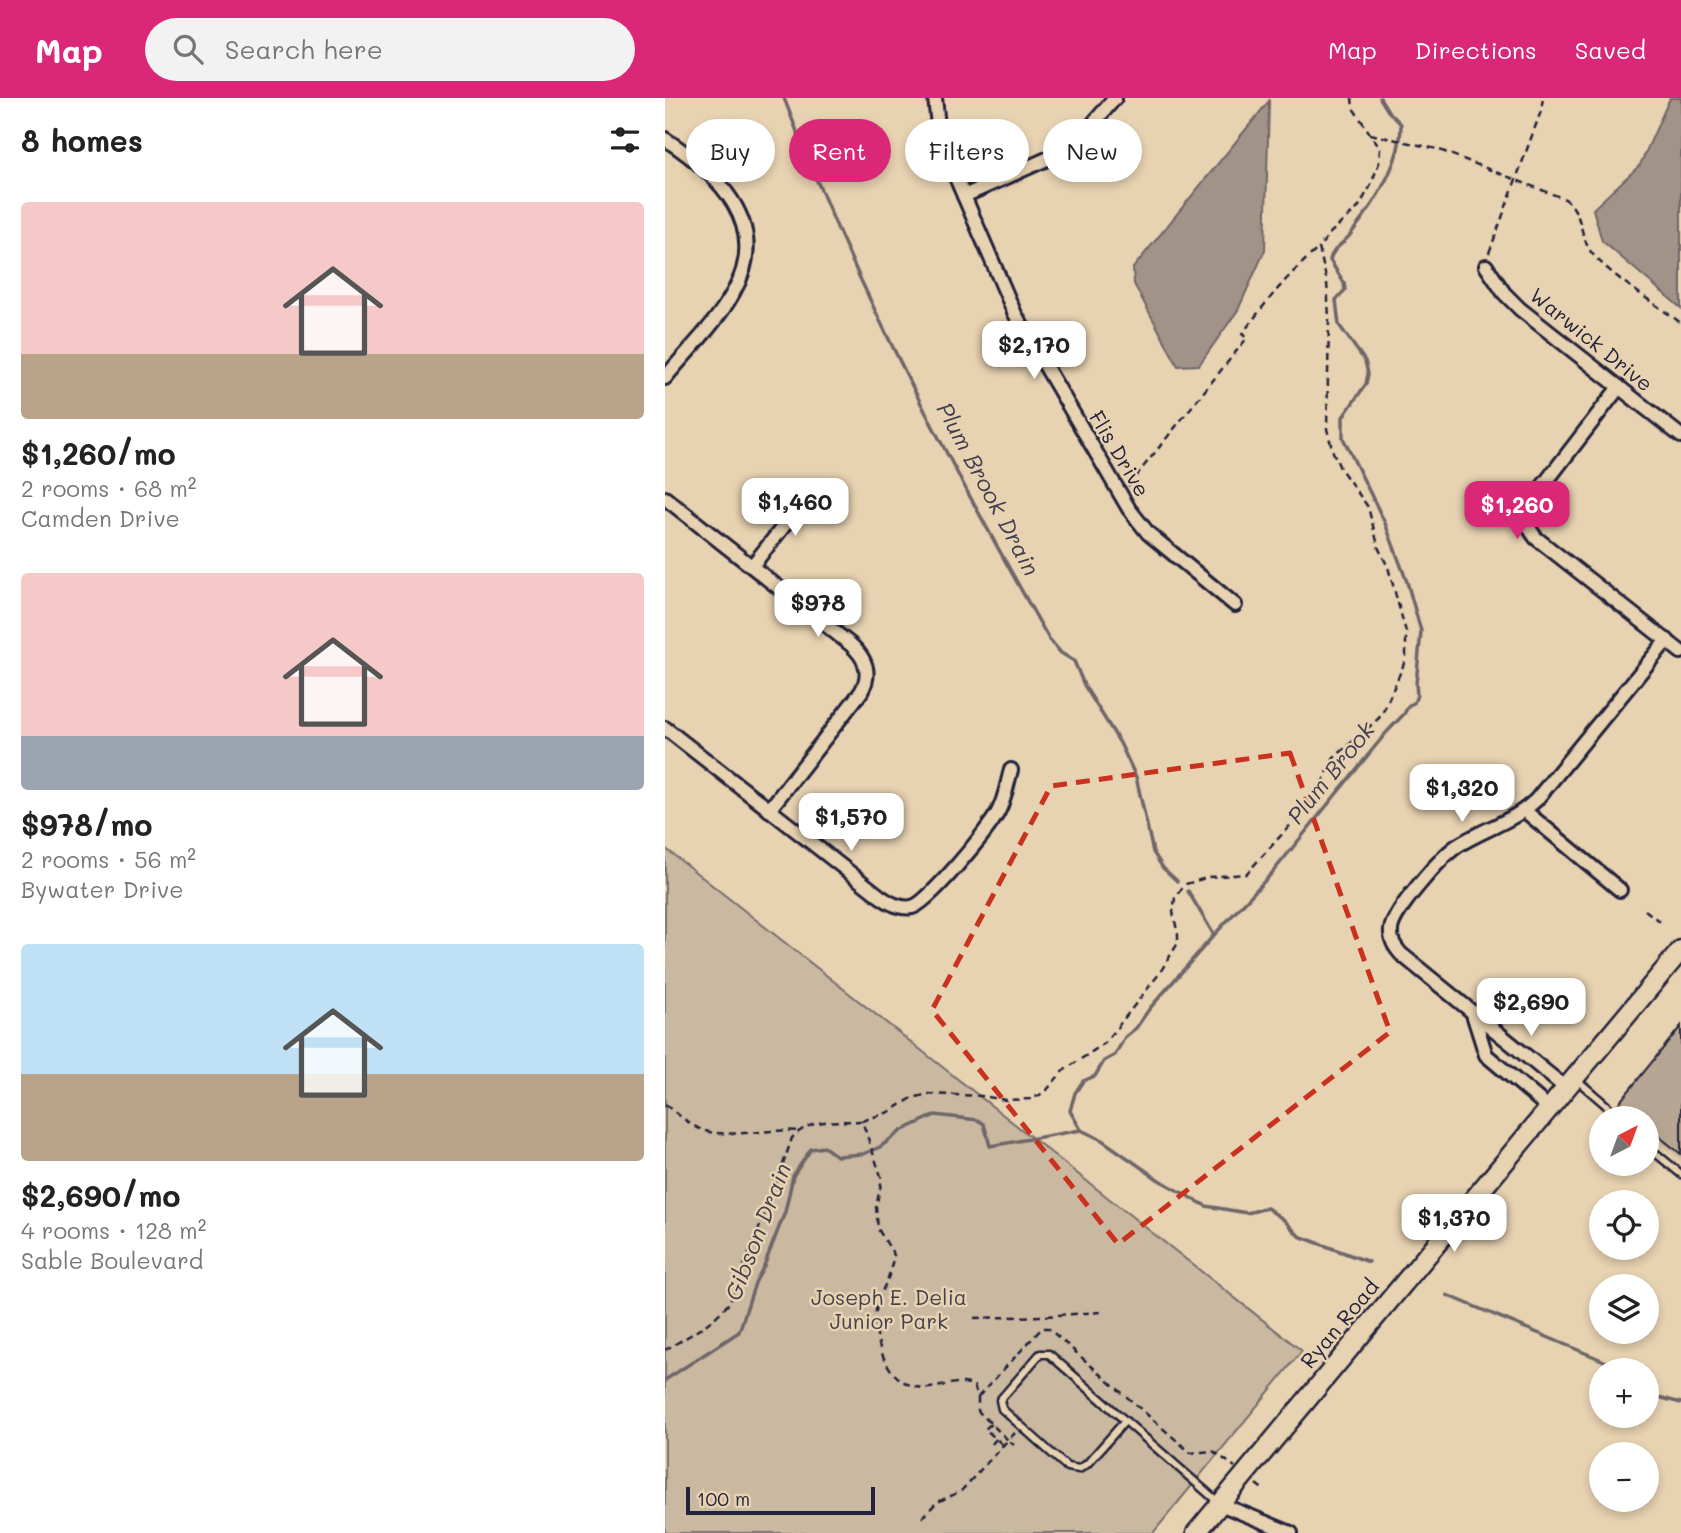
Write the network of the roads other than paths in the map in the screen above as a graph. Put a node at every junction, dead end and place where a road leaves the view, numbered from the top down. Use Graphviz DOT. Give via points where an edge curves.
graph roads {
  1 [pos="935,98"];
  2 [pos="1115,98"];
  3 [pos="665,139"];
  4 [pos="964,196"];
  5 [pos="1486,266"];
  6 [pos="665,378"];
  7 [pos="1619,387"];
  8 [pos="1681,436"];
  9 [pos="819,490"];
  10 [pos="665,498"];
  11 [pos="752,566"];
  12 [pos="1235,604"];
  13 [pos="1667,640"];
  14 [pos="1681,652"];
  15 [pos="665,728"];
  16 [pos="1011,770"];
  17 [pos="769,810"];
  18 [pos="1525,811"];
  19 [pos="1620,890"];
  20 [pos="1681,950"];
  21 [pos="1473,1014"];
  22 [pos="1571,1084"];
  23 [pos="1607,1106"];
  24 [pos="1550,1109"];
  25 [pos="1659,1156"];
  26 [pos="1681,1174"];
  27 [pos="1125,1421"];
  28 [pos="1220,1504"];
  29 [pos="1196,1533"];
  30 [pos="1290,1533"];
  1 -- 4 [label="street, Flis Drive" via="939,135"];
  2 -- 4 [label="street" via="1067,150"];
  3 -- 6 [label="street" via="726,190 747,238 744,267 732,295"];
  4 -- 12 [label="street, Flis Drive" via="1024,332 1118,492 1148,533"];
  5 -- 7 [label="street, Warwick Drive" via="1520,309"];
  7 -- 8 [label="street, Warwick Drive"];
  7 -- 13 [label="street" via="1528,504 1526,519 1536,538"];
  9 -- 11 [label="street"];
  10 -- 11 [label="street"];
  11 -- 17 [label="street" via="859,651 867,668 861,692"];
  13 -- 14 [label="street"];
  13 -- 18 [label="street"];
  15 -- 17 [label="street"];
  16 -- 17 [label="street" via="993,820 927,898 912,907 881,897"];
  18 -- 19 [label="street"];
  18 -- 21 [label="street" via="1448,853 1398,912 1391,928 1401,954"];
  20 -- 22 [label="main road, Ryan Road"];
  21 -- 22 [label="street"];
  21 -- 24 [label="street" via="1486,1055"];
  22 -- 23 [label="lane"];
  22 -- 24 [label="main road, Ryan Road"];
  24 -- 28 [label="main road, Ryan Road"];
  25 -- 26 [label="lane"];
  27 -- 27 [label="lane" via="1049,1354 1040,1354 1000,1400 1002,1409 1067,1467 1079,1469 1087,1464"];
  27 -- 28 [label="lane"];
  28 -- 29 [label="main road, Ryan Road"];
  28 -- 30 [label="street"];
}
